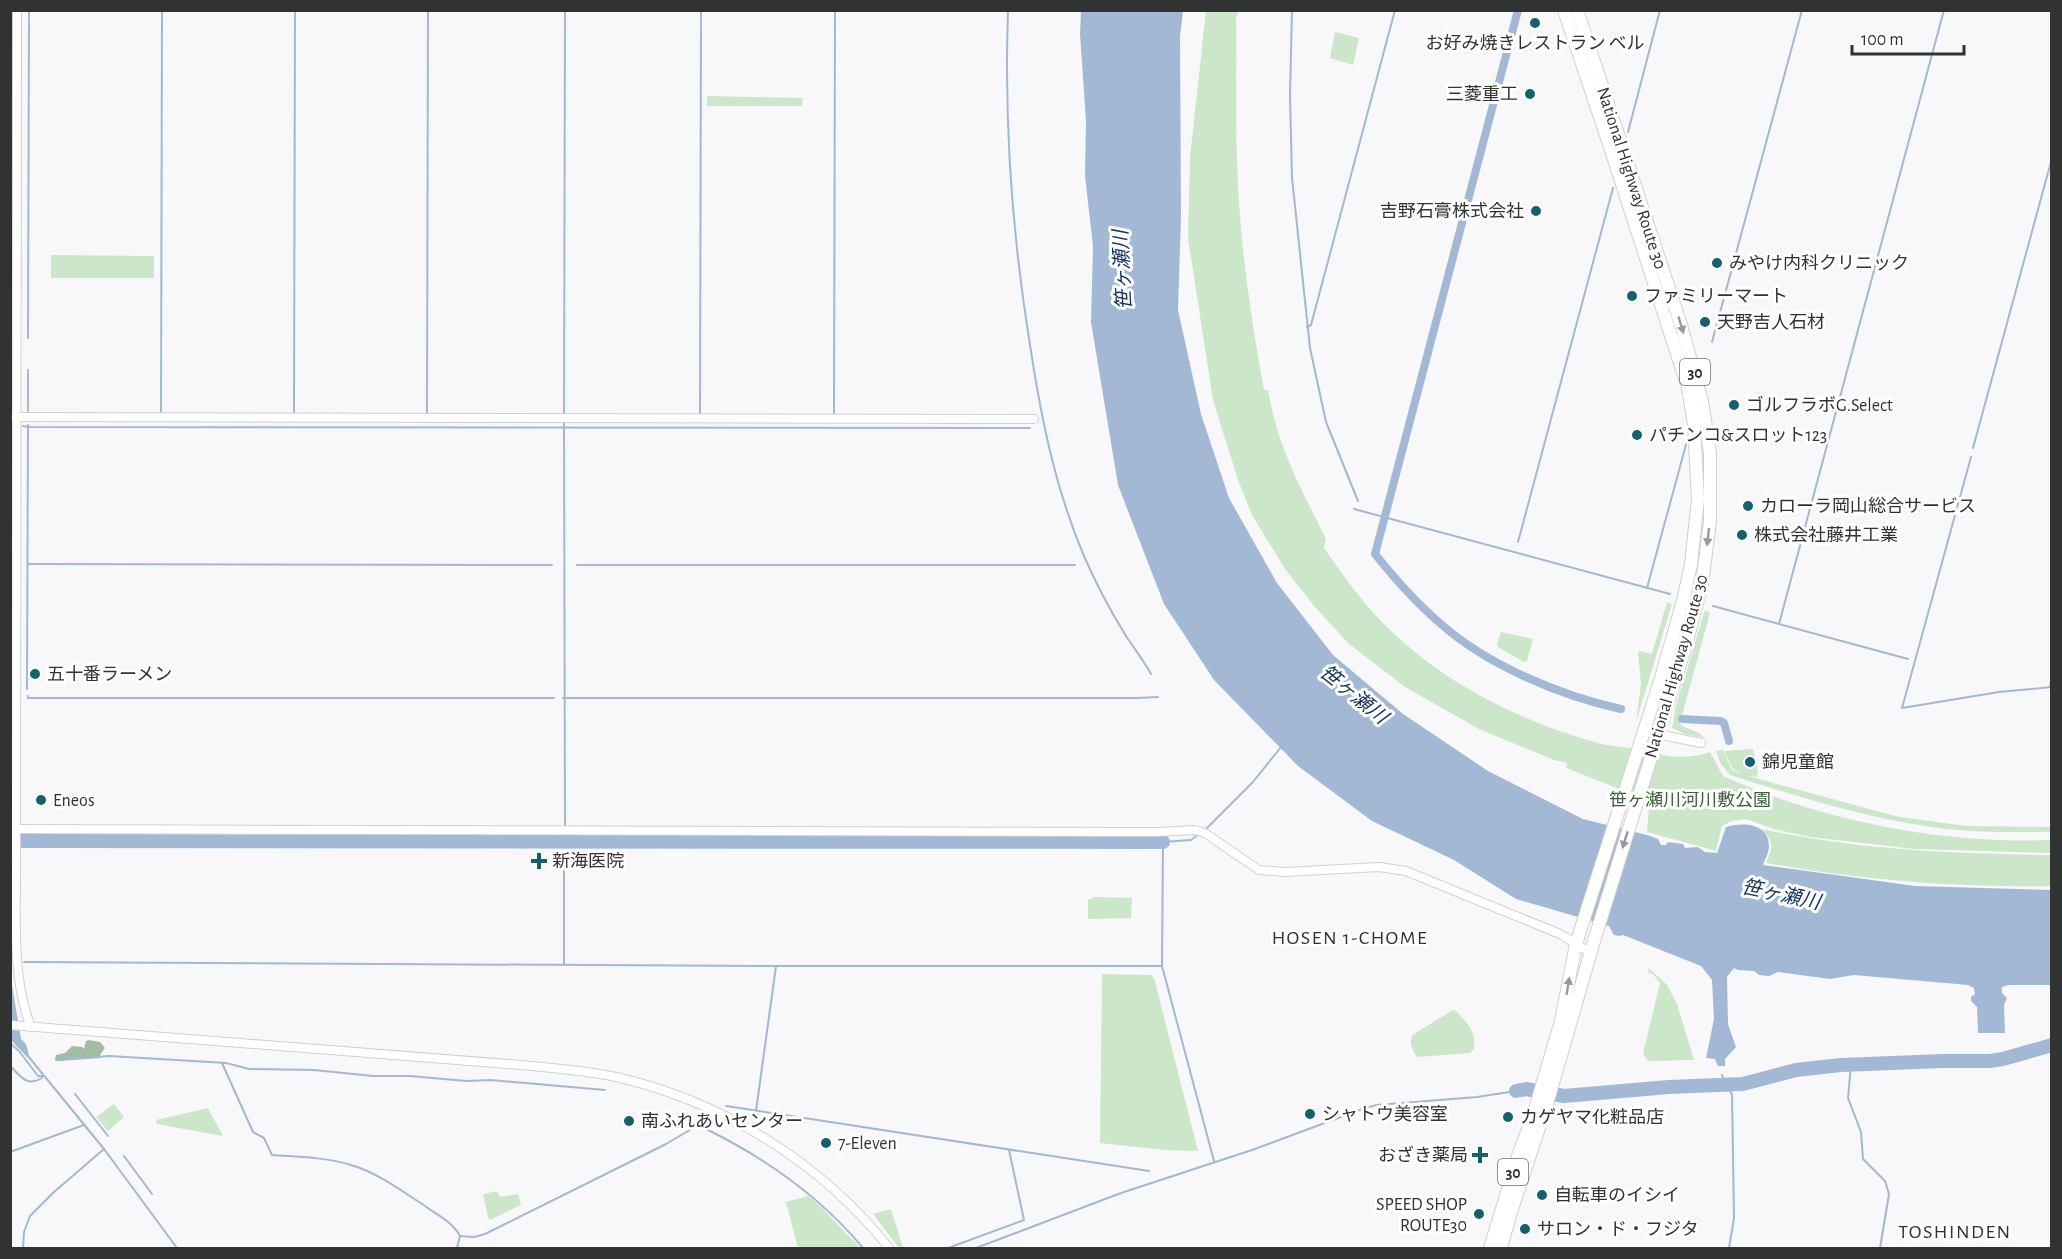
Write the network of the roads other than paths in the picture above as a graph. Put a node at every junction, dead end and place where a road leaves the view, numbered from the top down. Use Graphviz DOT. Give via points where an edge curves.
graph roads {
  1 [pos="17,10"];
  2 [pos="1564,10"];
  3 [pos="1576,10"];
  4 [pos="13,417"];
  5 [pos="1034,419"];
  6 [pos="1708,443"];
  7 [pos="1696,523"];
  8 [pos="1642,736"];
  9 [pos="1657,739"];
  10 [pos="1701,743"];
  11 [pos="13,829"];
  12 [pos="1578,938"];
  13 [pos="1591,953"];
  14 [pos="10,1025"];
  15 [pos="31,1027"];
  16 [pos="1548,1084"];
  17 [pos="1544,1098"];
  18 [pos="889,1248"];
  19 [pos="1490,1248"];
  20 [pos="1501,1248"];
  1 -- 4 [label="street"];
  2 -- 7 [label="highway, National Highway Route 30 / 30" via="1688,388 1697,456"];
  3 -- 6 [label="highway, National Highway Route 30 / 30, one-way" via="1681,325 1702,401"];
  4 -- 5 [label="street"];
  4 -- 11 [label="street"];
  6 -- 7 [label="highway" via="1704,512"];
  6 -- 9 [label="highway, National Highway Route 30 / 30, one-way" via="1710,515 1702,584"];
  7 -- 8 [label="highway, National Highway Route 30 / 30" via="1683,600"];
  8 -- 9 [label="street"];
  8 -- 12 [label="highway, National Highway Route 30 / 30"];
  9 -- 10 [label="street"];
  9 -- 13 [label="highway, National Highway Route 30 / 30, one-way"];
  11 -- 12 [label="street" via="1195,830 1259,870 1379,867 1406,871"];
  11 -- 15 [label="street" via="18,968"];
  12 -- 13 [label="street"];
  16 -- 12 [label="highway, National Highway Route 30 / 30, one-way"];
  13 -- 16 [label="highway, National Highway Route 30 / 30"];
  14 -- 15 [label="street"];
  15 -- 18 [label="street" via="532,1066 617,1078 677,1096 779,1146 816,1173"];
  16 -- 17 [label="highway, National Highway Route 30 / 30"];
  17 -- 19 [label="highway, National Highway Route 30 / 30" via="1519,1153"];
  17 -- 20 [label="highway, National Highway Route 30 / 30"];
}
